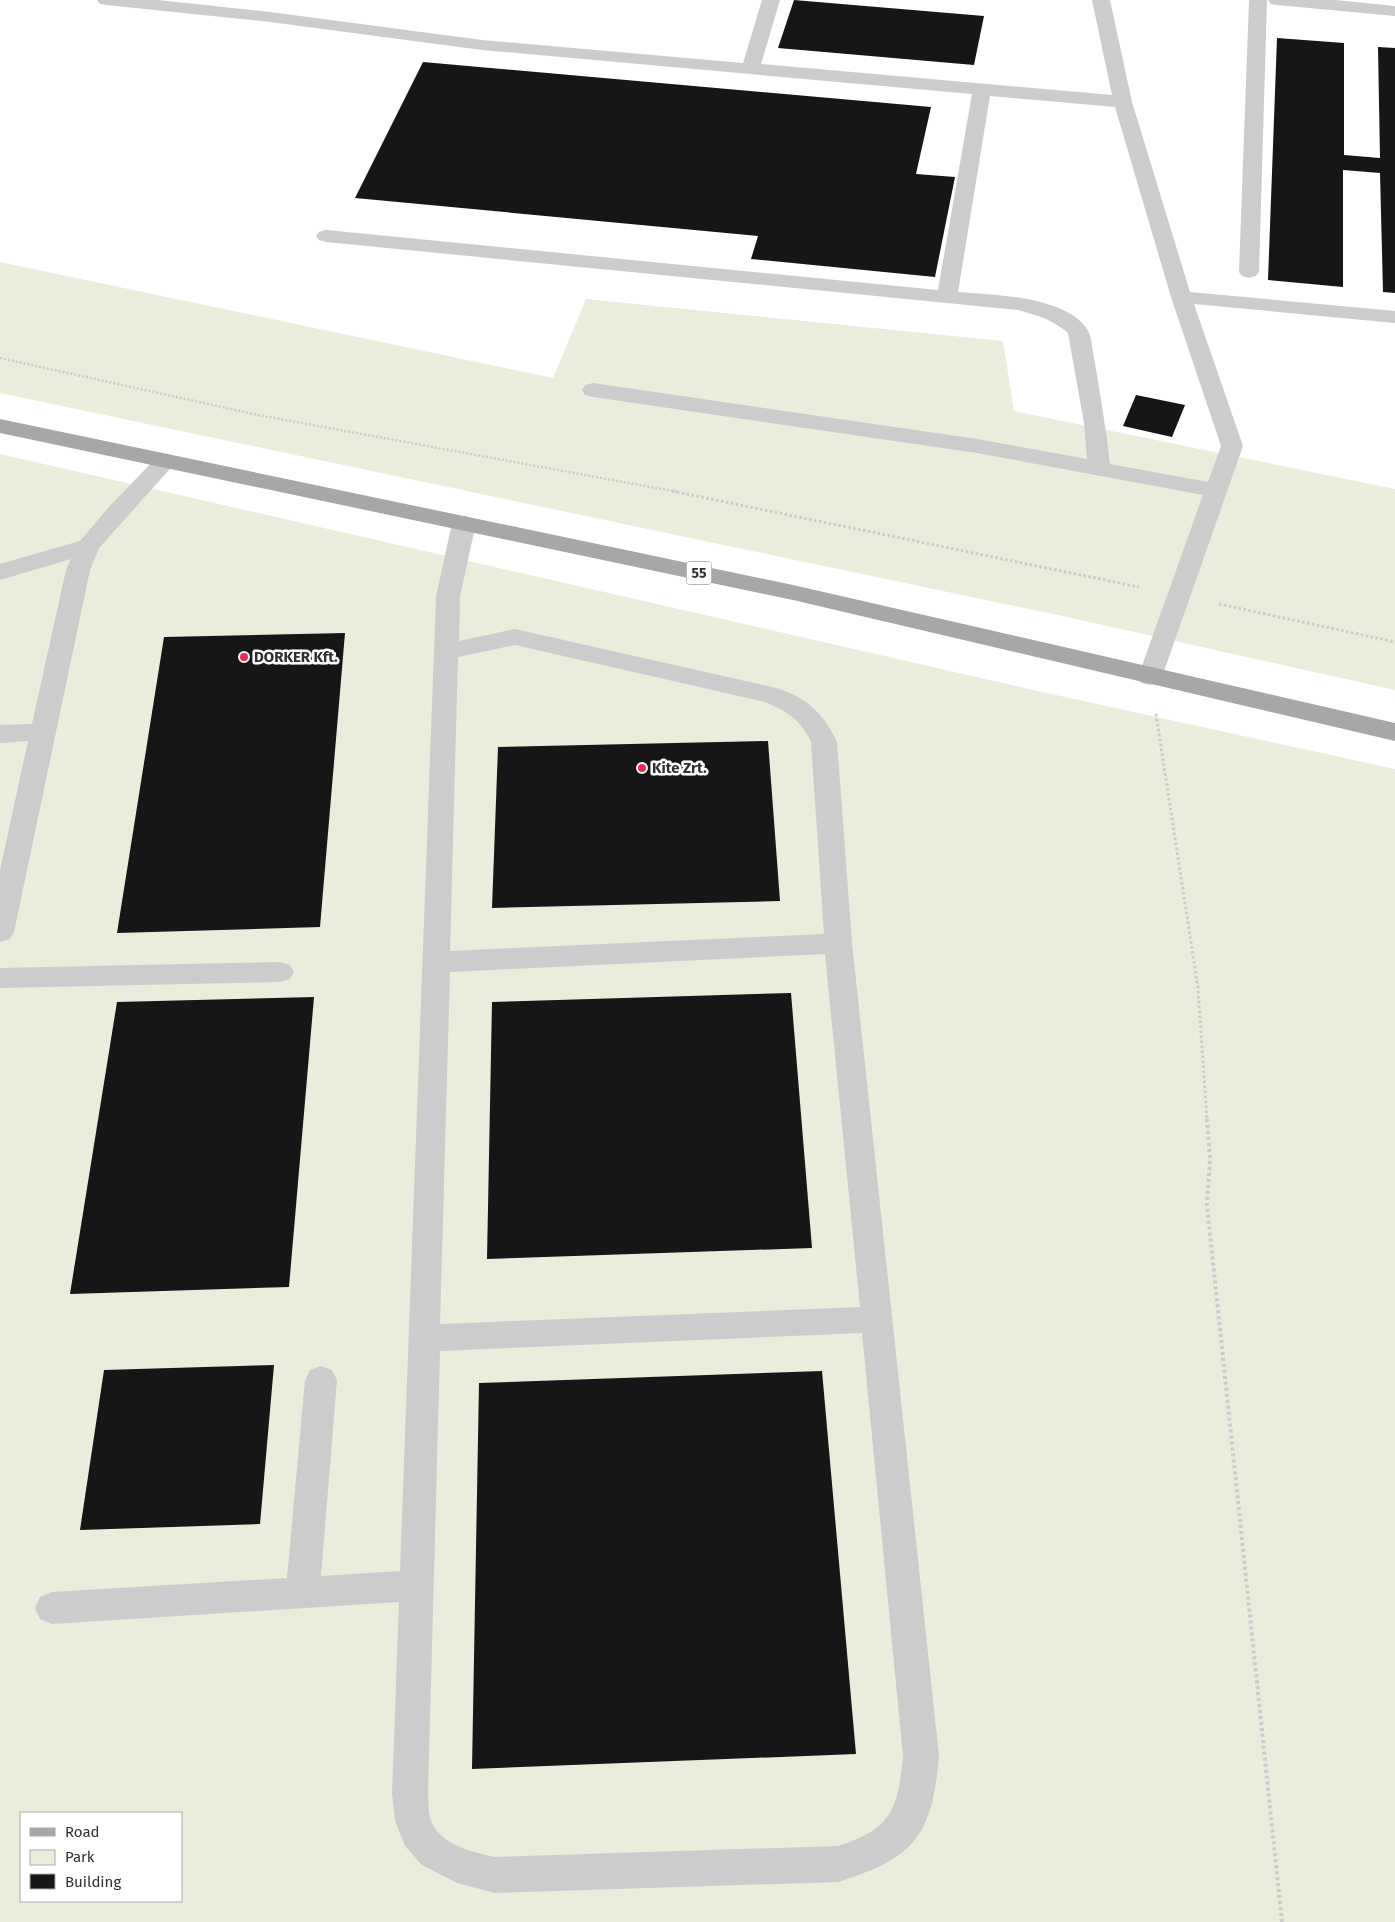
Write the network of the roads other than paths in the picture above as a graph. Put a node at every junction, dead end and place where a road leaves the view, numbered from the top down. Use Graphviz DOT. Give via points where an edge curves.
graph roads {
  1 [pos="106,0"];
  2 [pos="280,0"];
  3 [pos="771,0"];
  4 [pos="1102,0"];
  5 [pos="1258,0"];
  6 [pos="1277,0"];
  7 [pos="1395,11"];
  8 [pos="270,17"];
  9 [pos="750,69"];
  10 [pos="982,90"];
  11 [pos="1123,102"];
  12 [pos="326,236"];
  13 [pos="1249,272"];
  14 [pos="948,297"];
  15 [pos="1181,297"];
  16 [pos="1395,317"];
  17 [pos="593,390"];
  18 [pos="0,426"];
  19 [pos="166,461"];
  20 [pos="1100,468"];
  21 [pos="1216,490"];
  22 [pos="464,523"];
  23 [pos="88,546"];
  24 [pos="0,572"];
  25 [pos="446,652"];
  26 [pos="1150,677"];
  27 [pos="43,732"];
  28 [pos="1395,732"];
  29 [pos="0,734"];
  30 [pos="0,932"];
  31 [pos="838,943"];
  32 [pos="436,962"];
  33 [pos="280,972"];
  34 [pos="0,978"];
  35 [pos="875,1320"];
  36 [pos="425,1338"];
  37 [pos="321,1380"];
  38 [pos="417,1585"];
  39 [pos="303,1592"];
  40 [pos="52,1608"];
  1 -- 8 [label="lane"];
  2 -- 8 [label="lane"];
  3 -- 9 [label="lane"];
  4 -- 11 [label="lane"];
  5 -- 13 [label="lane"];
  6 -- 7 [label="lane"];
  8 -- 9 [label="lane" via="482,45"];
  9 -- 10 [label="lane"];
  10 -- 11 [label="lane"];
  10 -- 14 [label="lane"];
  11 -- 15 [label="lane"];
  12 -- 14 [label="lane"];
  14 -- 20 [label="lane" via="1044,310 1066,320 1078,331"];
  15 -- 16 [label="lane"];
  15 -- 21 [label="lane" via="1232,446"];
  17 -- 20 [label="lane" via="977,446"];
  18 -- 19 [label="main road, 55"];
  19 -- 22 [label="main road, 55"];
  19 -- 23 [label="lane"];
  20 -- 21 [label="lane"];
  21 -- 26 [label="lane"];
  22 -- 25 [label="lane" via="448,597"];
  22 -- 26 [label="main road, 55" via="905,618"];
  23 -- 24 [label="lane"];
  23 -- 27 [label="lane" via="78,570"];
  25 -- 31 [label="lane" via="515,637 772,695 804,711 819,728 824,742"];
  25 -- 32 [label="lane"];
  26 -- 28 [label="main road, 55"];
  27 -- 29 [label="lane"];
  27 -- 30 [label="lane"];
  31 -- 32 [label="lane"];
  31 -- 35 [label="lane"];
  32 -- 36 [label="lane"];
  33 -- 34 [label="lane"];
  35 -- 36 [label="lane"];
  35 -- 38 [label="lane" via="922,1756 913,1812 882,1847 838,1864 495,1875 449,1862 432,1851 412,1820 410,1794"];
  36 -- 38 [label="lane"];
  37 -- 39 [label="lane"];
  38 -- 39 [label="lane"];
  39 -- 40 [label="lane"];
}
